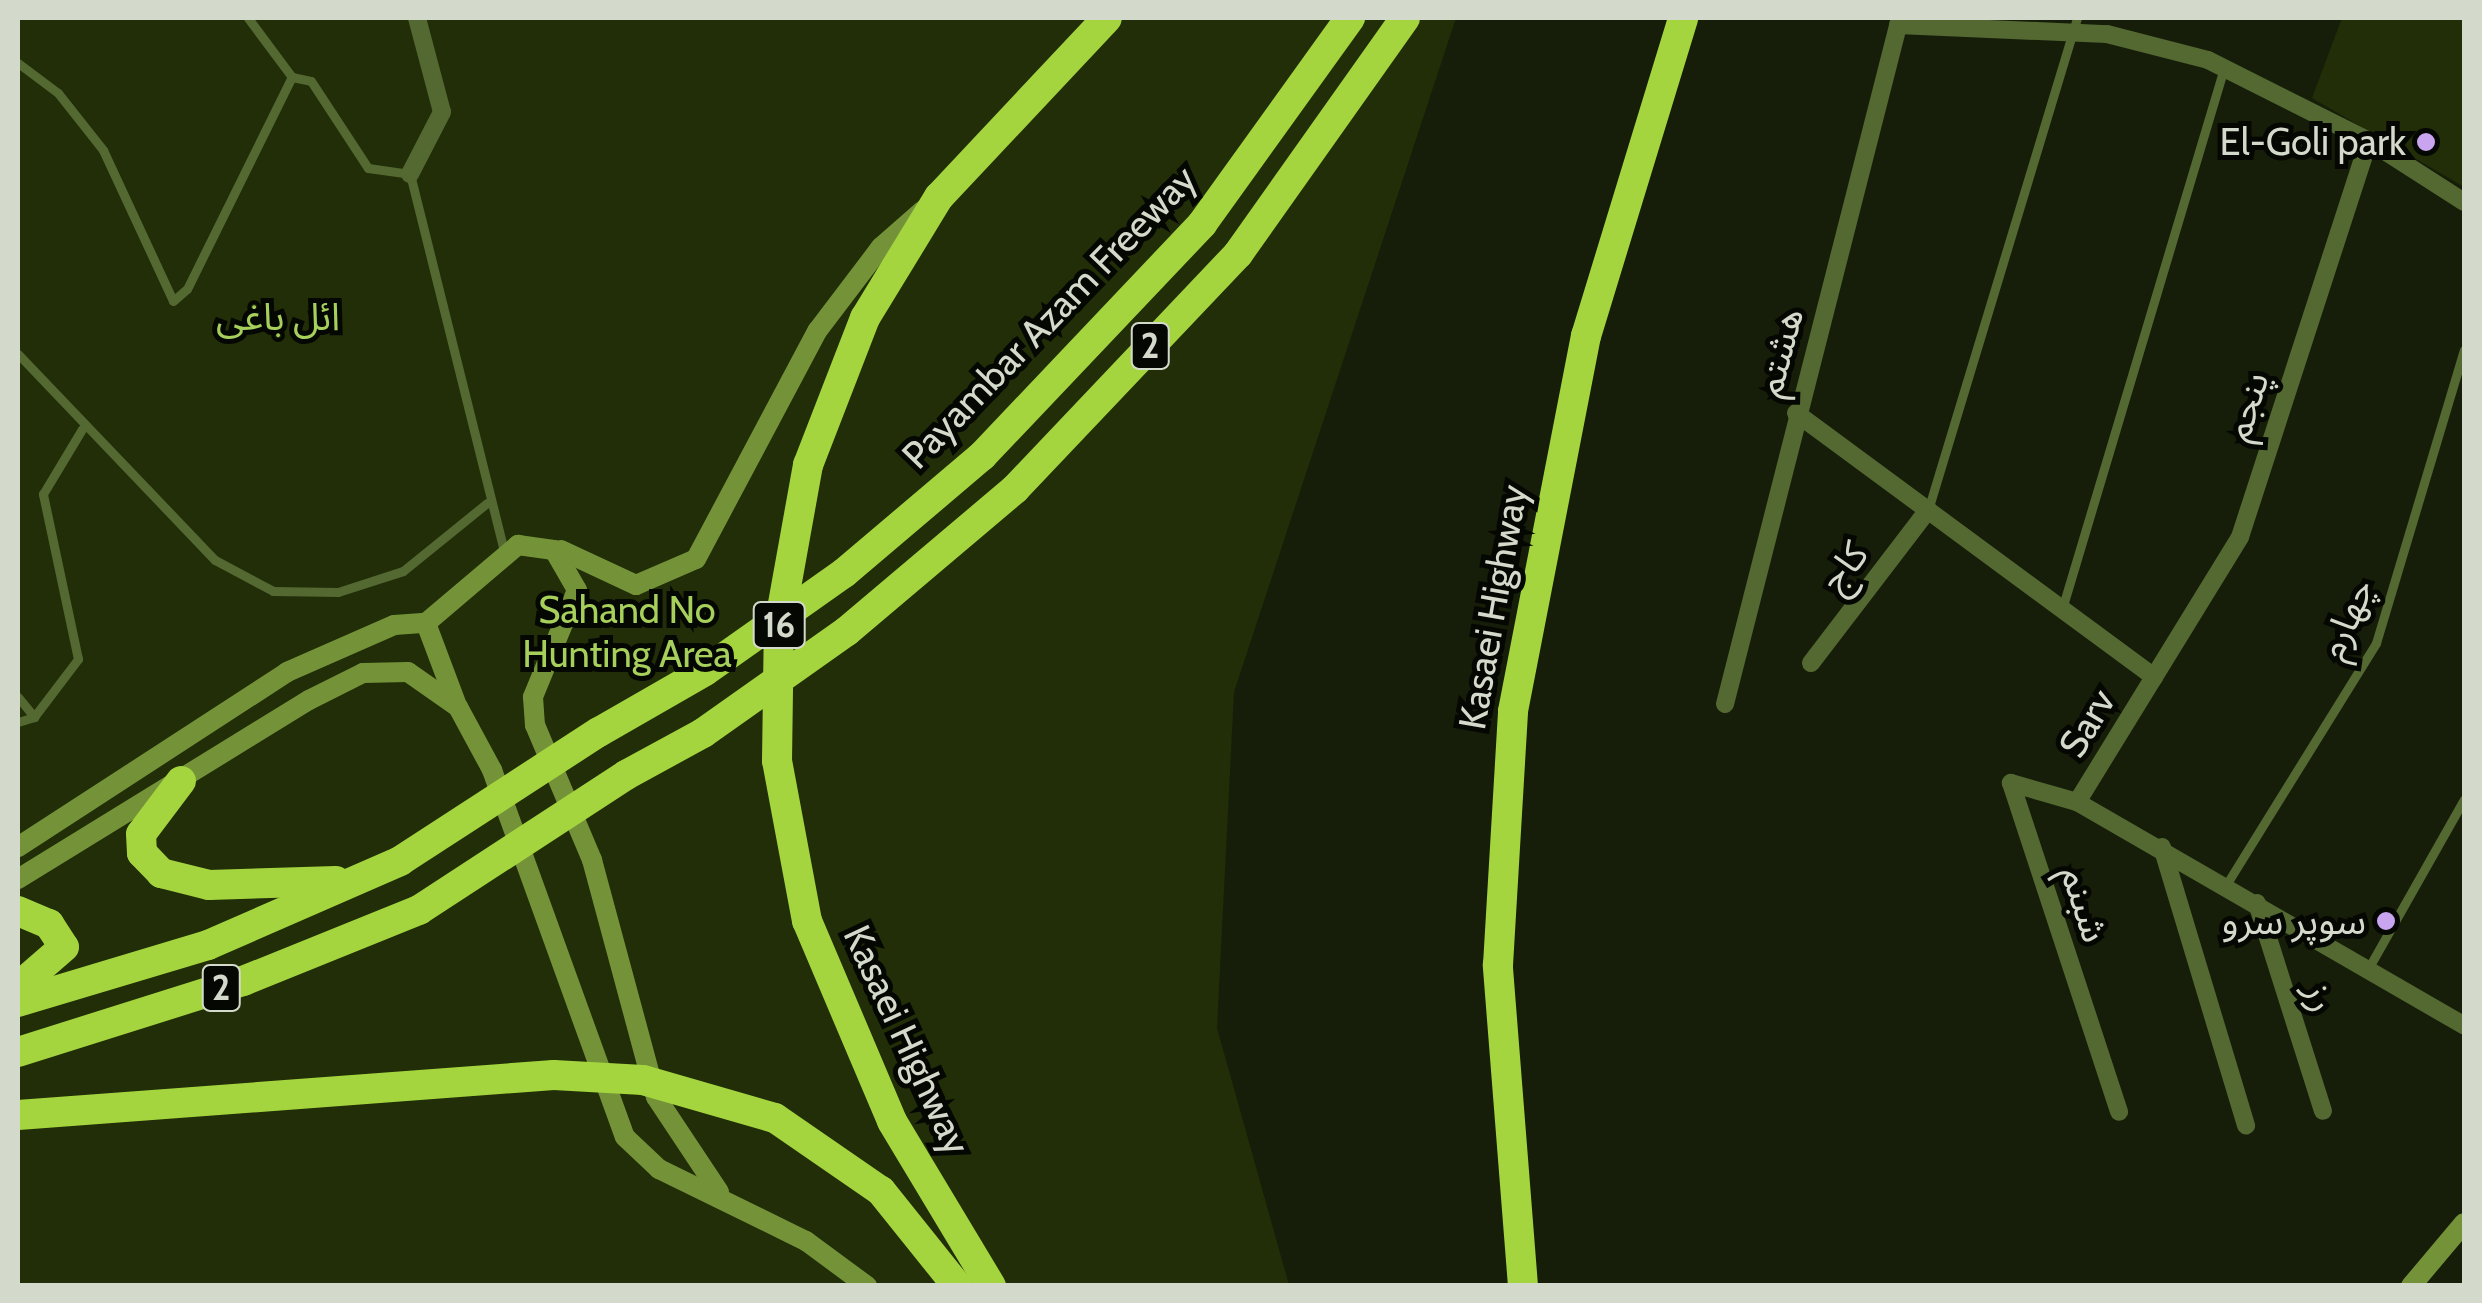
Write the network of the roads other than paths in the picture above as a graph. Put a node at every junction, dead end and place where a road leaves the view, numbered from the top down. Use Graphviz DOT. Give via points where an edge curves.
graph roads {
  1 [pos="248,18"];
  2 [pos="417,18"];
  3 [pos="1108,18"];
  4 [pos="1350,18"];
  5 [pos="1405,18"];
  6 [pos="1683,18"];
  7 [pos="1899,21"];
  8 [pos="2075,25"];
  9 [pos="18,63"];
  10 [pos="2216,64"];
  11 [pos="292,77"];
  12 [pos="2370,140"];
  13 [pos="410,174"];
  14 [pos="939,197"];
  15 [pos="2464,202"];
  16 [pos="2464,350"];
  17 [pos="18,354"];
  18 [pos="1796,412"];
  19 [pos="82,429"];
  20 [pos="487,503"];
  21 [pos="1928,510"];
  22 [pos="538,542"];
  23 [pos="505,554"];
  24 [pos="2062,609"];
  25 [pos="426,623"];
  26 [pos="1812,663"];
  27 [pos="2154,676"];
  28 [pos="18,697"];
  29 [pos="1725,704"];
  30 [pos="458,707"];
  31 [pos="34,717"];
  32 [pos="18,722"];
  33 [pos="181,782"];
  34 [pos="2464,799"];
  35 [pos="2078,802"];
  36 [pos="18,847"];
  37 [pos="2162,847"];
  38 [pos="18,879"];
  39 [pos="360,880"];
  40 [pos="2226,885"];
  41 [pos="2257,903"];
  42 [pos="18,911"];
  43 [pos="2368,969"];
  44 [pos="18,987"];
  45 [pos="18,1002"];
  46 [pos="2464,1025"];
  47 [pos="18,1052"];
  48 [pos="2323,1110"];
  49 [pos="2119,1112"];
  50 [pos="18,1115"];
  51 [pos="2246,1126"];
  52 [pos="719,1192"];
  53 [pos="2464,1223"];
  54 [pos="867,1286"];
  55 [pos="956,1286"];
  56 [pos="990,1286"];
  57 [pos="1523,1286"];
  58 [pos="2411,1286"];
  1 -- 11 [label="lane"];
  2 -- 13 [label="street" via="442,112"];
  3 -- 14 [label="highway, Kasaei Highway / 16"];
  4 -- 39 [label="highway, Payambar Azam Freeway / 2, bridge" via="1202,224 982,456 844,573 705,670"];
  5 -- 47 [label="highway, 2, bridge" via="1238,254 1015,489 847,631 703,733 626,775 419,910 244,981"];
  6 -- 57 [label="highway, Kasaei Highway" via="1582,356 1513,711 1498,965"];
  7 -- 8 [label="street"];
  7 -- 18 [label="street, هشتم"];
  8 -- 10 [label="street"];
  8 -- 21 [label="lane"];
  9 -- 11 [label="lane" via="58,93 103,150 173,301"];
  10 -- 12 [label="street"];
  10 -- 24 [label="lane"];
  11 -- 13 [label="lane" via="311,81 368,168"];
  12 -- 15 [label="street"];
  12 -- 27 [label="street, پنجم" via="2240,537"];
  13 -- 20 [label="lane"];
  14 -- 22 [label="main road" via="881,246 818,330 696,559 636,585"];
  14 -- 56 [label="highway, Kasaei Highway / 16" via="865,318 808,465 779,626 777,760 807,921 839,1006 892,1121"];
  16 -- 40 [label="lane, چهارم" via="2376,643"];
  17 -- 19 [label="lane"];
  18 -- 21 [label="street, Sarv"];
  18 -- 29 [label="street, هشتم"];
  19 -- 20 [label="lane" via="214,560 294,596 403,571"];
  19 -- 31 [label="lane" via="43,494 78,660"];
  20 -- 23 [label="lane"];
  21 -- 24 [label="street, Sarv"];
  21 -- 26 [label="street, کاج"];
  22 -- 23 [label="main road"];
  22 -- 52 [label="main road" via="569,566 577,590 532,697 535,725 592,860 656,1097"];
  23 -- 25 [label="main road"];
  24 -- 27 [label="street, Sarv"];
  25 -- 30 [label="main road"];
  25 -- 36 [label="main road" via="394,624 288,672"];
  27 -- 35 [label="street, Sarv"];
  28 -- 31 [label="lane"];
  30 -- 33 [label="main road" via="408,672 363,673"];
  30 -- 52 [label="main road" via="492,770 611,1112 660,1169"];
  31 -- 32 [label="lane"];
  33 -- 38 [label="main road"];
  33 -- 39 [label="highway" via="141,834 142,853 161,873 209,885"];
  34 -- 43 [label="lane"];
  35 -- 37 [label="street, Sarv"];
  35 -- 49 [label="street, شبنم" via="2010,782"];
  37 -- 40 [label="street, Sarv"];
  37 -- 51 [label="street"];
  39 -- 45 [label="highway, Payambar Azam Freeway / 2" via="208,945"];
  40 -- 41 [label="street, Sarv"];
  41 -- 43 [label="street, Sarv"];
  41 -- 48 [label="street, رز"];
  42 -- 44 [label="highway" via="49,924 64,947"];
  43 -- 46 [label="street, Sarv"];
  50 -- 55 [label="highway, bridge" via="554,1075 643,1080 775,1118 881,1192"];
  52 -- 54 [label="main road"];
  53 -- 58 [label="main road"];
}
